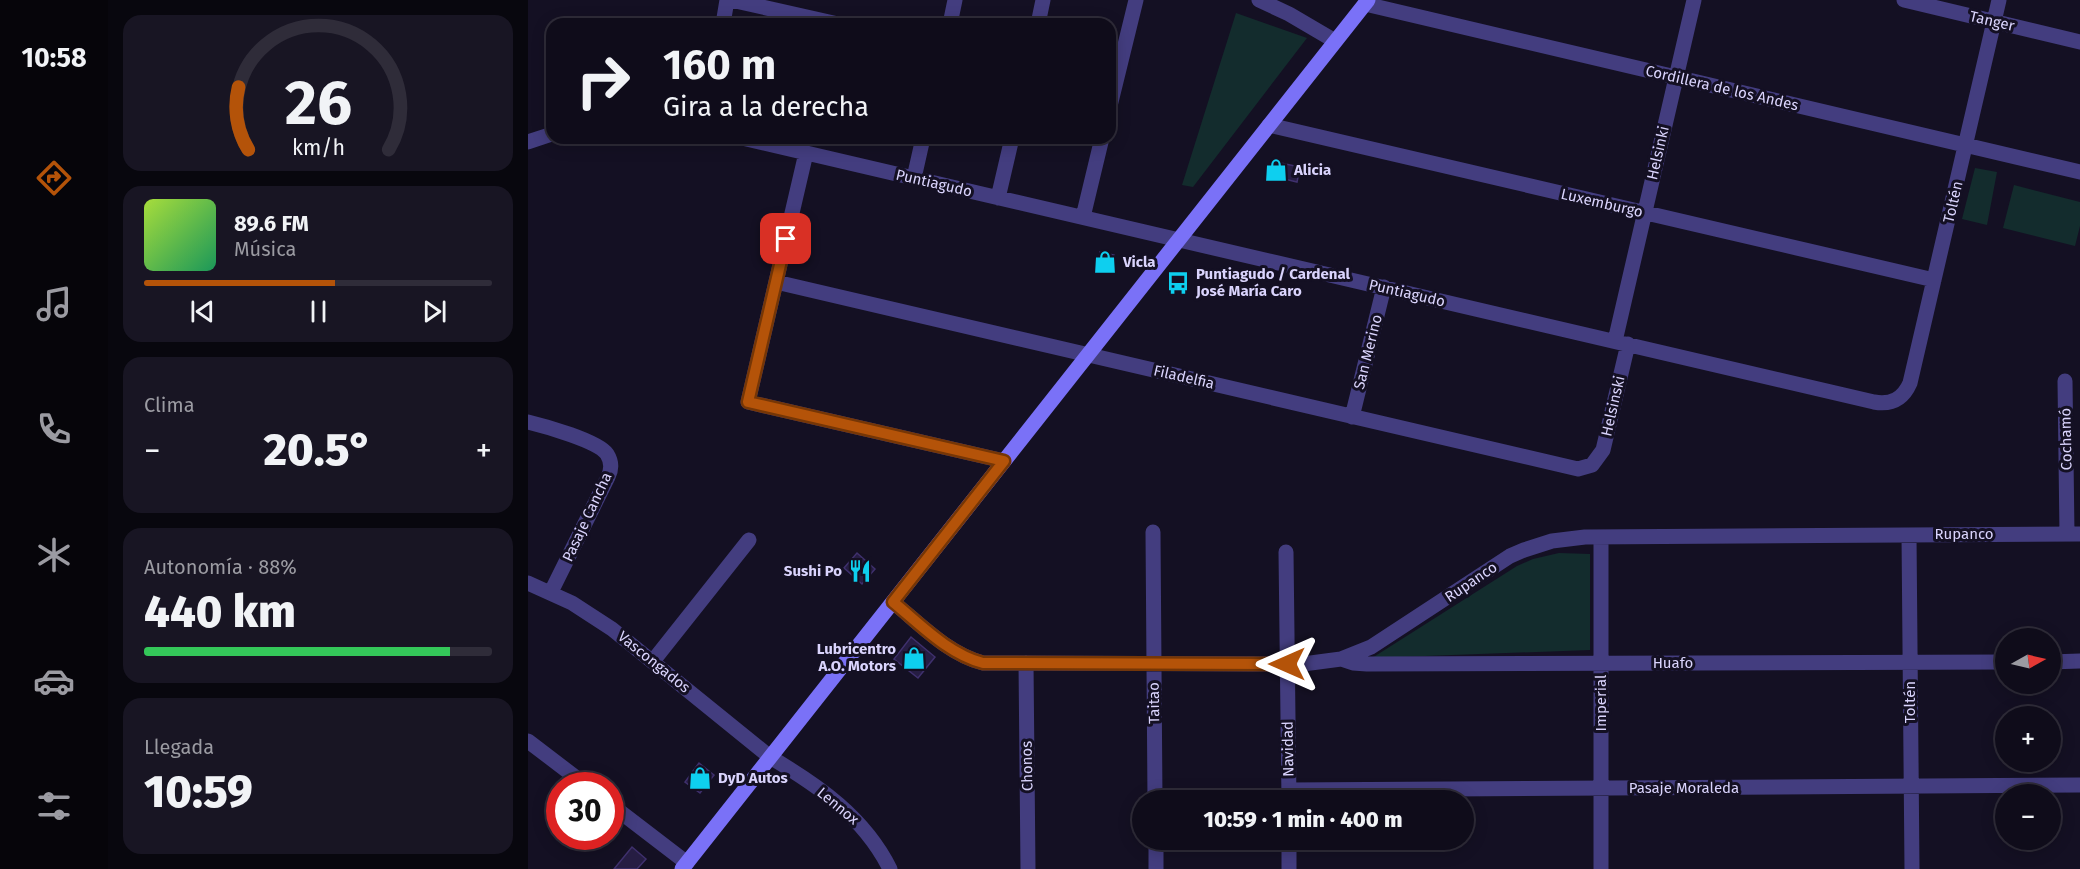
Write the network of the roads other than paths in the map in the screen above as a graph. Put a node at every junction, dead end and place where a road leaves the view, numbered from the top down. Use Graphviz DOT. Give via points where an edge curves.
graph roads {
  1 [pos="729,0"];
  2 [pos="956,0"];
  3 [pos="1043,0"];
  4 [pos="1136,0"];
  5 [pos="1259,0"];
  6 [pos="1694,0"];
  7 [pos="1905,0"];
  8 [pos="1999,0"];
  9 [pos="1366,2"];
  10 [pos="724,18"];
  11 [pos="811,18"];
  12 [pos="952,18"];
  13 [pos="1039,18"];
  14 [pos="1994,21"];
  15 [pos="1335,41"];
  16 [pos="2080,42"];
  17 [pos="1676,77"];
  18 [pos="1116,82"];
  19 [pos="1269,125"];
  20 [pos="546,136"];
  21 [pos="528,142"];
  22 [pos="768,144"];
  23 [pos="922,144"];
  24 [pos="1011,144"];
  25 [pos="1101,144"];
  26 [pos="1966,146"];
  27 [pos="806,153"];
  28 [pos="2080,172"];
  29 [pos="914,178"];
  30 [pos="998,198"];
  31 [pos="1645,213"];
  32 [pos="1083,218"];
  33 [pos="1179,240"];
  34 [pos="1934,280"];
  35 [pos="776,282"];
  36 [pos="1384,287"];
  37 [pos="1621,343"];
  38 [pos="1088,355"];
  39 [pos="2065,381"];
  40 [pos="1897,400"];
  41 [pos="1352,417"];
  42 [pos="528,422"];
  43 [pos="1004,461"];
  44 [pos="1592,465"];
  45 [pos="1153,532"];
  46 [pos="2073,534"];
  47 [pos="1909,535"];
  48 [pos="1601,537"];
  49 [pos="749,540"];
  50 [pos="1286,552"];
  51 [pos="528,583"];
  52 [pos="551,592"];
  53 [pos="893,602"];
  54 [pos="1341,659"];
  55 [pos="652,661"];
  56 [pos="1910,662"];
  57 [pos="1995,662"];
  58 [pos="2061,662"];
  59 [pos="2080,662"];
  60 [pos="1026,663"];
  61 [pos="1601,663"];
  62 [pos="1154,664"];
  63 [pos="1287,664"];
  64 [pos="528,741"];
  65 [pos="770,757"];
  66 [pos="568,772"];
  67 [pos="2080,785"];
  68 [pos="1911,786"];
  69 [pos="1601,788"];
  70 [pos="1155,790"];
  71 [pos="1289,790"];
  72 [pos="1474,791"];
  73 [pos="624,816"];
  74 [pos="1156,850"];
  75 [pos="1289,850"];
  76 [pos="685,866"];
  77 [pos="890,869"];
  78 [pos="1028,869"];
  79 [pos="1156,869"];
  80 [pos="1289,869"];
  81 [pos="1601,869"];
  82 [pos="1912,869"];
  1 -- 10 [label="street"];
  1 -- 11 [label="street"];
  2 -- 12 [label="street"];
  3 -- 13 [label="street"];
  4 -- 18 [label="street"];
  5 -- 15 [label="street"];
  6 -- 17 [label="street, Helsinki"];
  7 -- 14 [label="street, Tanger"];
  8 -- 14 [label="street, Toltén"];
  9 -- 15 [label="main road"];
  9 -- 17 [label="street, Cordillera de los Andes"];
  14 -- 16 [label="street, Tanger"];
  14 -- 26 [label="street, Toltén"];
  15 -- 19 [label="main road"];
  17 -- 26 [label="street, Cordillera de los Andes"];
  17 -- 31 [label="street, Helsinki"];
  19 -- 31 [label="street, Luxemburgo"];
  19 -- 33 [label="main road"];
  20 -- 21 [label="street"];
  22 -- 27 [label="street, Puntiagudo"];
  23 -- 29 [label="street"];
  24 -- 30 [label="street"];
  25 -- 32 [label="street"];
  26 -- 28 [label="street, Cordillera de los Andes"];
  26 -- 34 [label="street, Toltén"];
  27 -- 29 [label="street, Puntiagudo"];
  27 -- 35 [label="street"];
  29 -- 30 [label="street, Puntiagudo"];
  30 -- 32 [label="street, Puntiagudo"];
  31 -- 34 [label="street, Luxemburgo"];
  31 -- 37 [label="street, Helsinki"];
  32 -- 33 [label="street, Puntiagudo"];
  33 -- 36 [label="street, Puntiagudo"];
  33 -- 38 [label="main road"];
  34 -- 40 [label="street, Toltén" via="1910,383"];
  35 -- 38 [label="street, Filadelfia"];
  35 -- 43 [label="street" via="748,402"];
  36 -- 37 [label="street, Puntiagudo"];
  36 -- 41 [label="street, San Merino"];
  37 -- 40 [label="street, Puntiagudo" via="1874,402"];
  37 -- 44 [label="street, Helsinski" via="1603,450"];
  38 -- 41 [label="street, Filadelfia"];
  38 -- 43 [label="main road"];
  39 -- 46 [label="street, Cochamó"];
  41 -- 44 [label="street, Filadelfia" via="1571,468"];
  42 -- 52 [label="street, Pasaje Cancha" via="601,448 611,466"];
  43 -- 53 [label="main road"];
  45 -- 62 [label="street, Taitao"];
  46 -- 47 [label="street, Rupanco"];
  47 -- 48 [label="street, Rupanco"];
  47 -- 56 [label="street, Toltén"];
  48 -- 54 [label="street, Rupanco" via="1552,541 1510,556 1386,638"];
  48 -- 61 [label="street, Imperial"];
  49 -- 55 [label="street"];
  50 -- 63 [label="street, Navidad"];
  51 -- 52 [label="street, Vascongados"];
  52 -- 55 [label="street, Vascongados" via="593,615"];
  53 -- 60 [label="street, Rupanco" via="970,660"];
  53 -- 65 [label="main road"];
  54 -- 61 [label="street, Huafo" via="1367,664"];
  54 -- 63 [label="street, Rupanco"];
  55 -- 65 [label="street, Vascongados"];
  56 -- 57 [label="street, Huafo"];
  56 -- 61 [label="street, Huafo"];
  56 -- 68 [label="street, Toltén"];
  58 -- 59 [label="street"];
  60 -- 62 [label="street, Rupanco"];
  60 -- 78 [label="street, Chonos"];
  61 -- 69 [label="street, Imperial"];
  62 -- 63 [label="street, Rupanco"];
  62 -- 70 [label="street, Taitao"];
  63 -- 71 [label="street, Navidad"];
  64 -- 66 [label="street"];
  65 -- 76 [label="main road"];
  65 -- 77 [label="street, Lennox" via="797,772 868,831"];
  67 -- 68 [label="street, Pasaje Moraleda"];
  68 -- 69 [label="street, Pasaje Moraleda"];
  68 -- 82 [label="street, Toltén"];
  69 -- 72 [label="street, Pasaje Moraleda"];
  69 -- 81 [label="street, Imperial"];
  73 -- 76 [label="street"];
  74 -- 79 [label="street"];
  75 -- 80 [label="street"];
}
